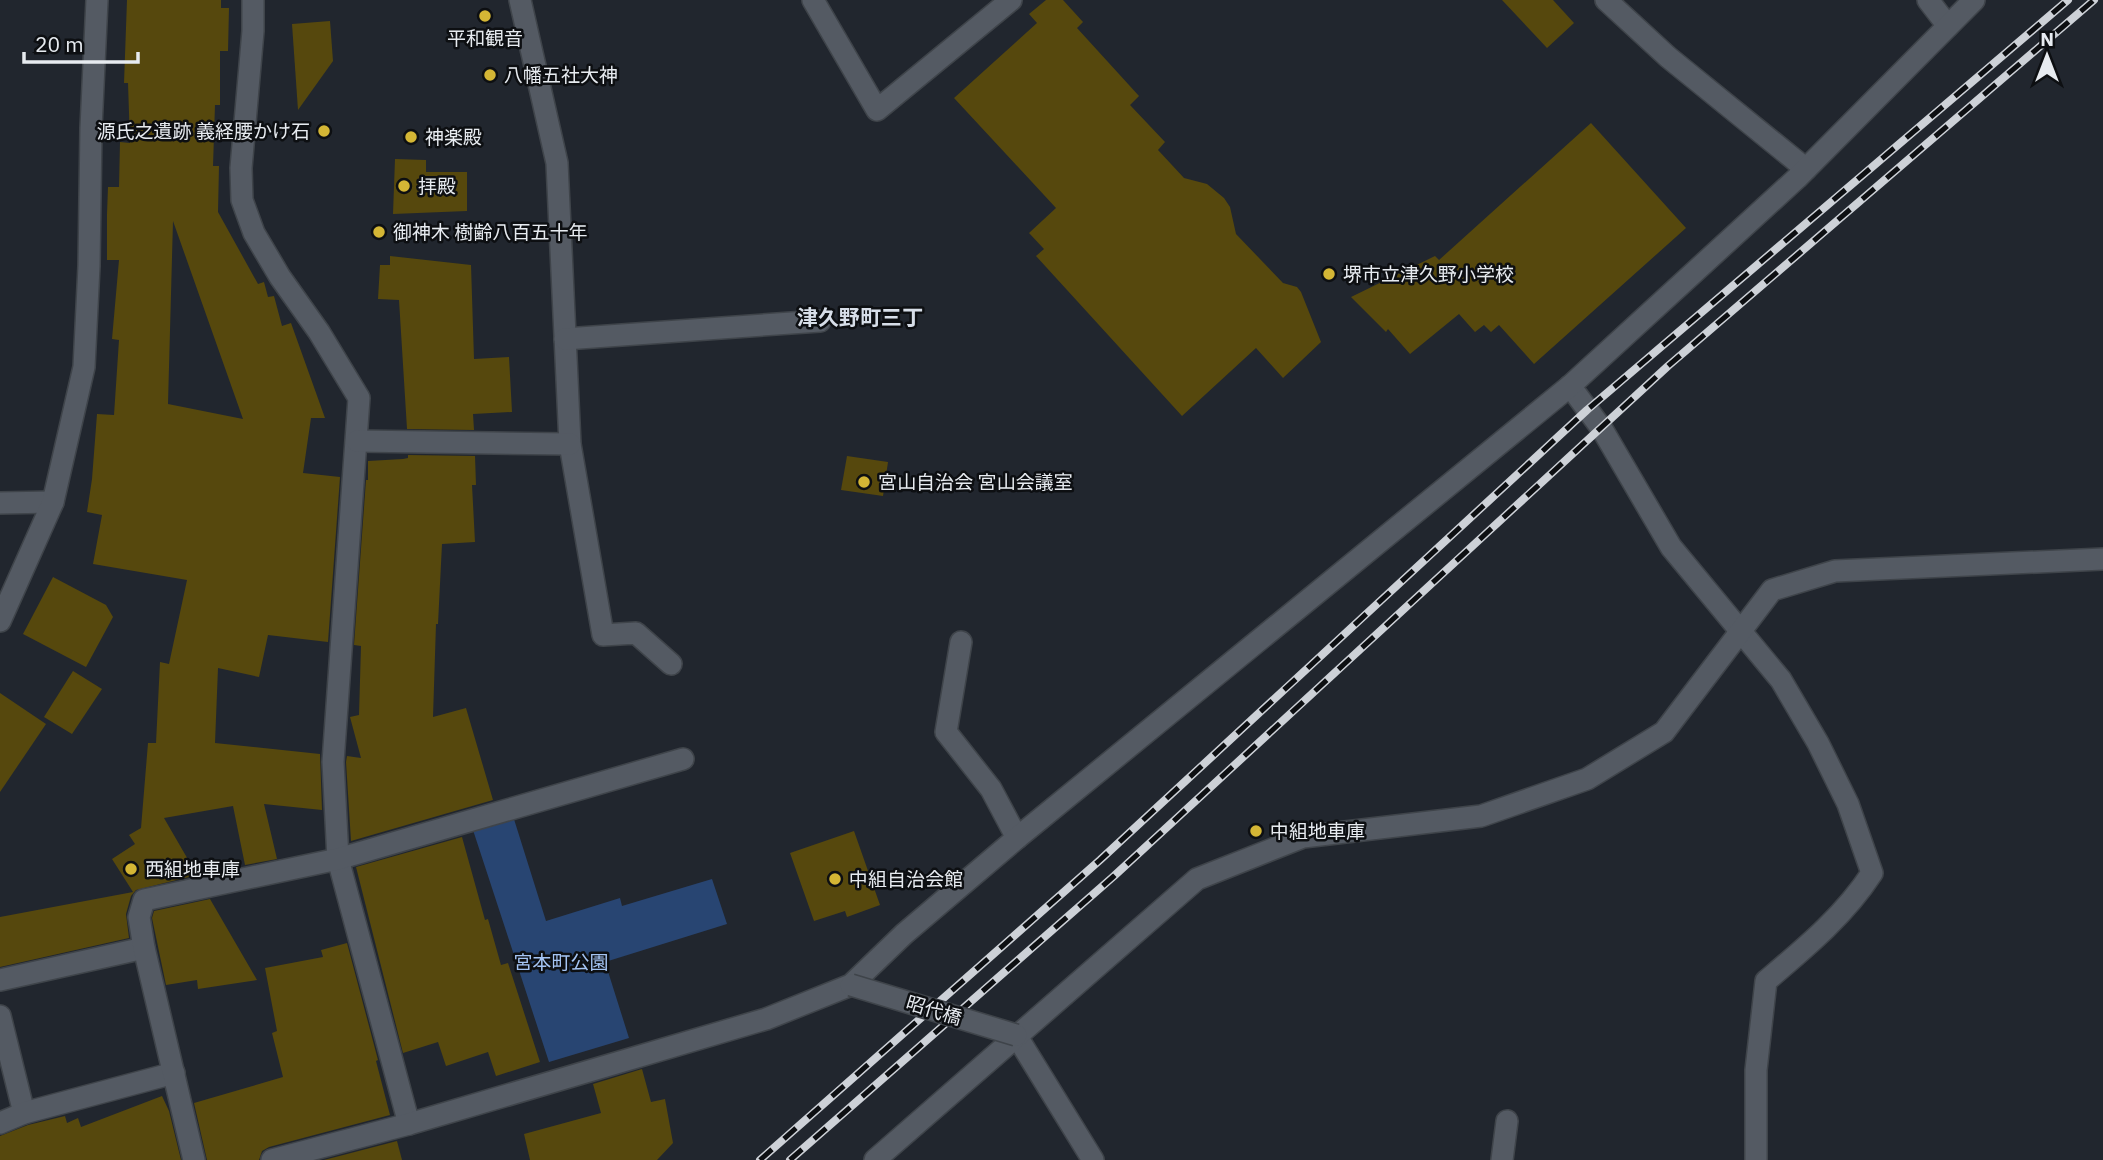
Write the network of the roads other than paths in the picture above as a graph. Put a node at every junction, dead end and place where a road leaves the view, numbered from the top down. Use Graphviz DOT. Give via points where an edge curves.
graph roads {
  1 [pos="97,0"];
  2 [pos="253,0"];
  3 [pos="520,0"];
  4 [pos="813,0"];
  5 [pos="1011,0"];
  6 [pos="1606,0"];
  7 [pos="1928,0"];
  8 [pos="1974,0"];
  9 [pos="1948,26"];
  10 [pos="1805,169"];
  11 [pos="820,321"];
  12 [pos="565,339"];
  13 [pos="1570,386"];
  14 [pos="357,441"];
  15 [pos="570,444"];
  16 [pos="52,502"];
  17 [pos="0,503"];
  18 [pos="2103,559"];
  19 [pos="0,621"];
  20 [pos="1740,632"];
  21 [pos="961,642"];
  22 [pos="671,664"];
  23 [pos="683,759"];
  24 [pos="1017,838"];
  25 [pos="338,859"];
  26 [pos="144,948"];
  27 [pos="0,980"];
  28 [pos="851,985"];
  29 [pos="0,1016"];
  30 [pos="1016,1035"];
  31 [pos="174,1073"];
  32 [pos="24,1113"];
  33 [pos="1507,1121"];
  34 [pos="0,1123"];
  35 [pos="410,1124"];
  36 [pos="194,1160"];
  37 [pos="272,1160"];
  38 [pos="875,1160"];
  39 [pos="1093,1160"];
  40 [pos="1502,1160"];
  41 [pos="1756,1160"];
  1 -- 16 [label="street" via="84,368"];
  2 -- 14 [label="street" via="241,168 243,200 254,233 279,277 319,331 359,398"];
  3 -- 12 [label="street" via="557,163"];
  4 -- 5 [label="street" via="877,110"];
  6 -- 10 [label="street"];
  7 -- 9 [label="street"];
  8 -- 9 [label="street"];
  9 -- 10 [label="street"];
  10 -- 13 [label="street"];
  11 -- 12 [label="street"];
  12 -- 15 [label="street"];
  13 -- 20 [label="street" via="1602,429 1671,547"];
  13 -- 24 [label="street"];
  14 -- 15 [label="street"];
  14 -- 25 [label="street" via="333,762"];
  15 -- 22 [label="street" via="603,635 636,633"];
  16 -- 17 [label="street"];
  16 -- 19 [label="street"];
  18 -- 20 [label="street" via="1835,571 1772,590"];
  20 -- 30 [label="street" via="1664,732 1587,779 1480,816 1303,837 1197,879"];
  20 -- 41 [label="street" via="1781,680 1818,743 1848,804 1872,873 1820,936 1766,981 1756,1070"];
  21 -- 24 [label="street" via="946,732 991,789"];
  23 -- 25 [label="street"];
  24 -- 28 [label="street"];
  25 -- 26 [label="street" via="144,900 139,917"];
  25 -- 35 [label="street"];
  26 -- 27 [label="street"];
  26 -- 31 [label="street"];
  28 -- 30 [label="street, 昭代橋, bridge"];
  28 -- 35 [label="street" via="766,1019"];
  29 -- 32 [label="street"];
  30 -- 38 [label="street"];
  30 -- 39 [label="street"];
  31 -- 32 [label="street"];
  31 -- 36 [label="street"];
  32 -- 34 [label="street"];
  33 -- 40 [label="street"];
  35 -- 37 [label="street"];
}
